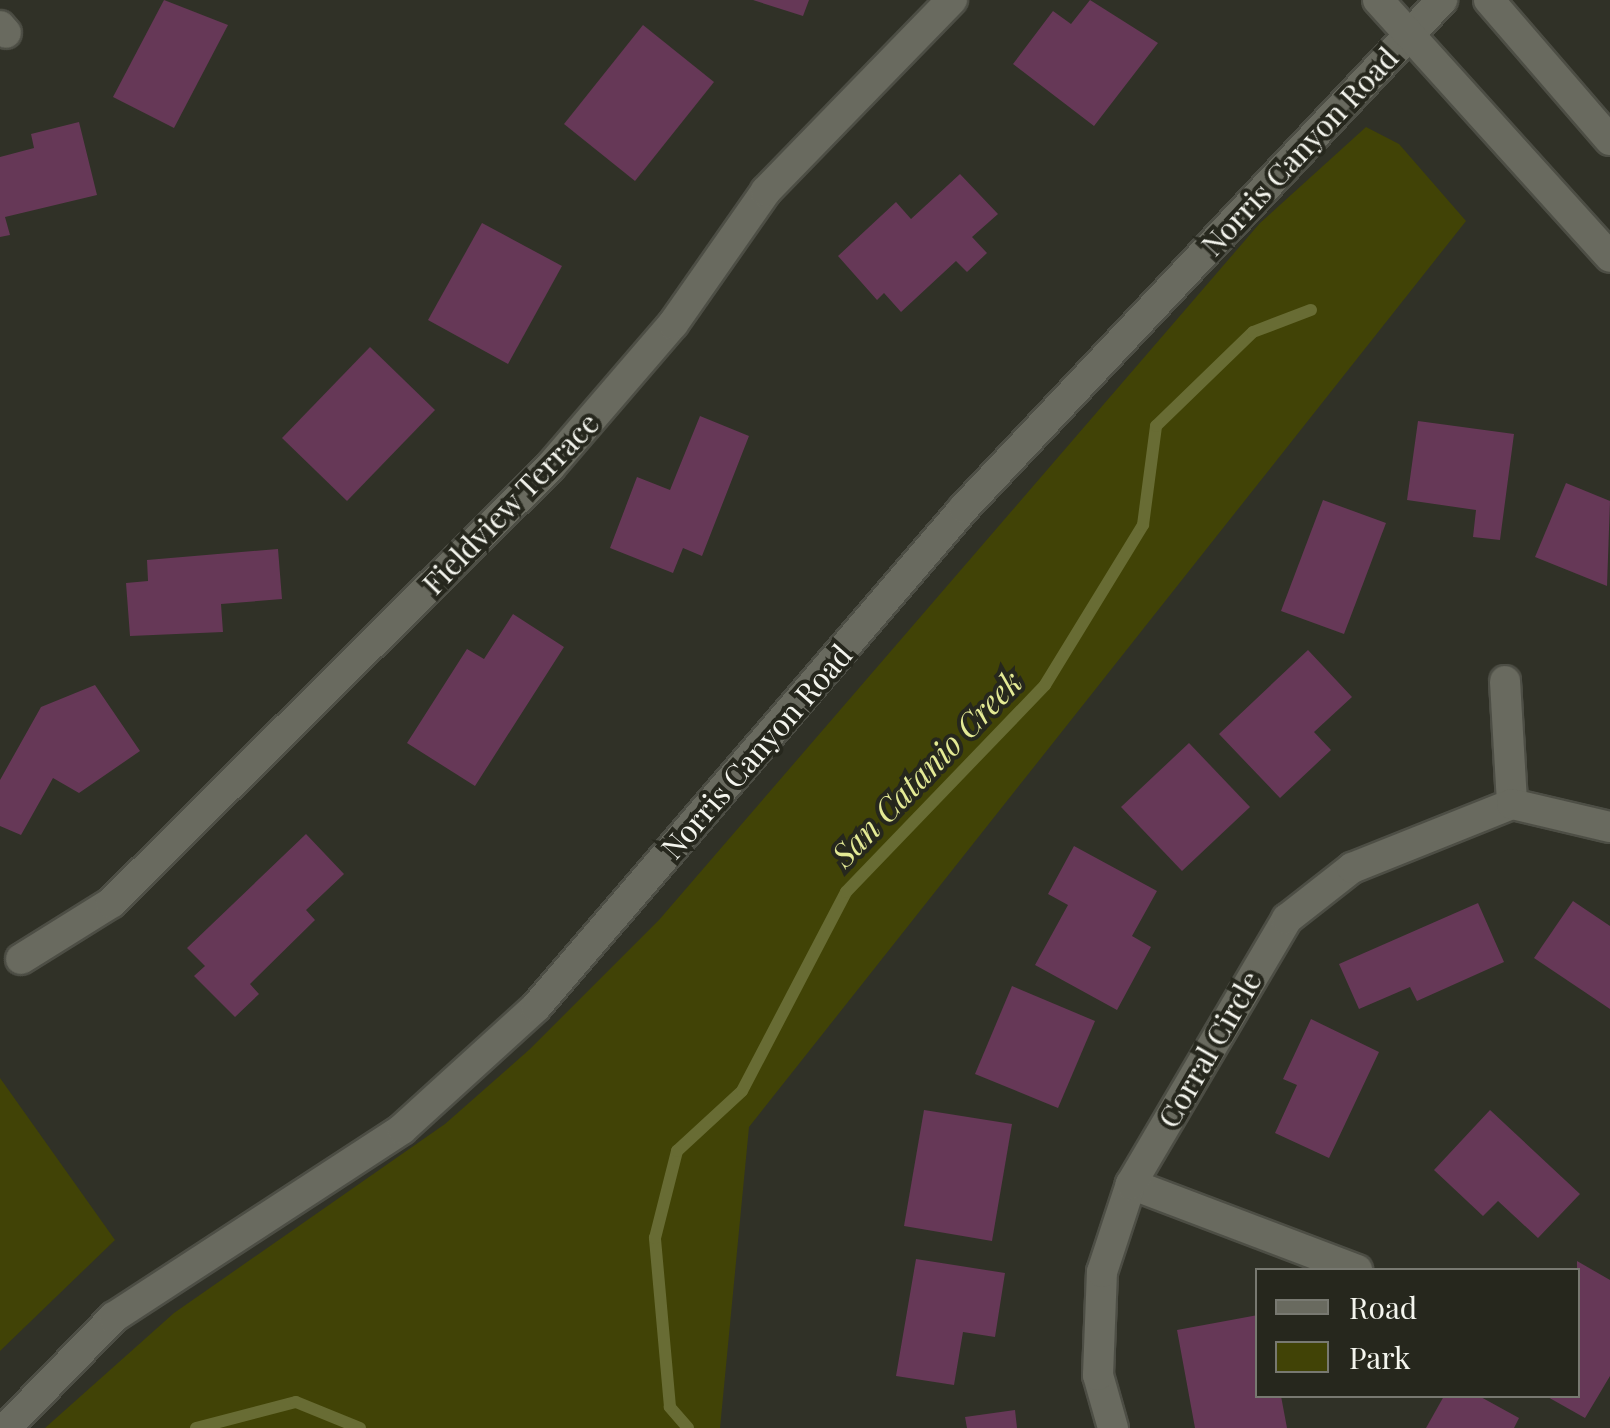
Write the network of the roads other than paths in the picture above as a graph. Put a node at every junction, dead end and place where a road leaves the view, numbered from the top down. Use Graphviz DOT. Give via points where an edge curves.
graph roads {
  1 [pos="952,0"];
  2 [pos="1378,0"];
  3 [pos="1442,0"];
  4 [pos="1489,0"];
  5 [pos="1411,32"];
  6 [pos="1610,140"];
  7 [pos="1610,256"];
  8 [pos="1506,681"];
  9 [pos="1512,804"];
  10 [pos="1610,827"];
  11 [pos="21,959"];
  12 [pos="1131,1184"];
  13 [pos="1352,1268"];
  14 [pos="6,1428"];
  15 [pos="1113,1428"];
  1 -- 11 [label="street, Fieldview Terrace" via="766,191 673,324 538,480 112,904"];
  2 -- 5 [label="street"];
  3 -- 5 [label="street, Norris Canyon Road"];
  4 -- 6 [label="street"];
  5 -- 7 [label="street"];
  5 -- 14 [label="street, Norris Canyon Road" via="964,508 536,1007 402,1128 114,1317"];
  8 -- 9 [label="street"];
  9 -- 10 [label="street"];
  9 -- 12 [label="street, Corral Circle" via="1352,868 1286,919"];
  12 -- 13 [label="street"];
  12 -- 15 [label="street, Corral Circle" via="1102,1272 1098,1375"];
}
